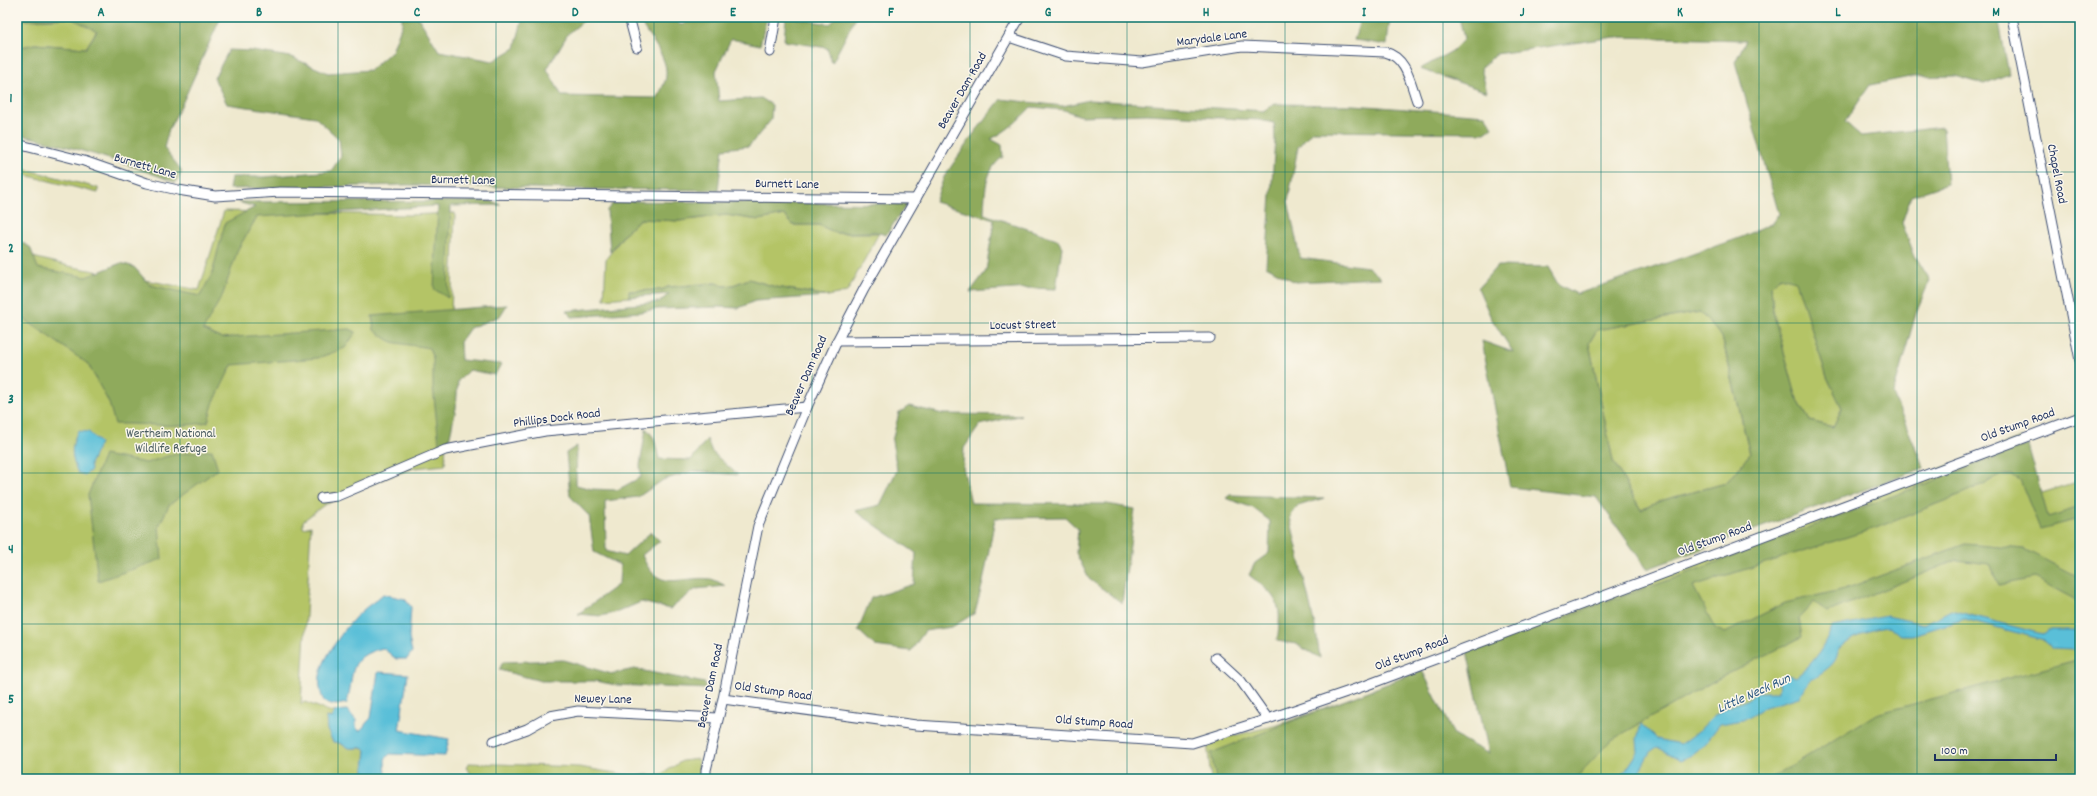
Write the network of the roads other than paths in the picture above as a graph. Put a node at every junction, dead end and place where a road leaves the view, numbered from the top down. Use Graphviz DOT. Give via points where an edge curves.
graph roads {
  1 [pos="629,17"];
  2 [pos="776,17"];
  3 [pos="1020,17"];
  4 [pos="2012,17"];
  5 [pos="1008,37"];
  6 [pos="637,48"];
  7 [pos="770,52"];
  8 [pos="1417,101"];
  9 [pos="17,144"];
  10 [pos="916,199"];
  11 [pos="1210,338"];
  12 [pos="837,341"];
  13 [pos="2080,360"];
  14 [pos="807,407"];
  15 [pos="2080,417"];
  16 [pos="320,498"];
  17 [pos="1216,658"];
  18 [pos="723,699"];
  19 [pos="718,718"];
  20 [pos="1268,719"];
  21 [pos="494,741"];
  22 [pos="706,779"];
  1 -- 6 [label="street"];
  2 -- 7 [label="street"];
  3 -- 5 [label="street, Beaver Dam Road"];
  4 -- 13 [label="street, Chapel Road"];
  5 -- 8 [label="street, Marydale Lane" via="1066,56 1142,62 1242,46 1385,52 1399,59 1405,66"];
  5 -- 10 [label="street, Beaver Dam Road"];
  9 -- 10 [label="street, Burnett Lane" via="84,161 147,183 215,196 280,192"];
  10 -- 12 [label="street, Beaver Dam Road"];
  11 -- 12 [label="street, Locust Street"];
  12 -- 14 [label="street, Beaver Dam Road"];
  14 -- 16 [label="street, Phillips Dock Road" via="545,431 445,450 337,496"];
  14 -- 18 [label="street, Beaver Dam Road" via="758,526"];
  15 -- 20 [label="street, Old Stump Road" via="1367,685"];
  17 -- 20 [label="street" via="1241,681"];
  18 -- 19 [label="street, Beaver Dam Road"];
  18 -- 20 [label="street, Old Stump Road" via="916,725 1192,743"];
  19 -- 21 [label="street, Newey Lane" via="578,711 550,716"];
  19 -- 22 [label="street, Beaver Dam Road"];
}
